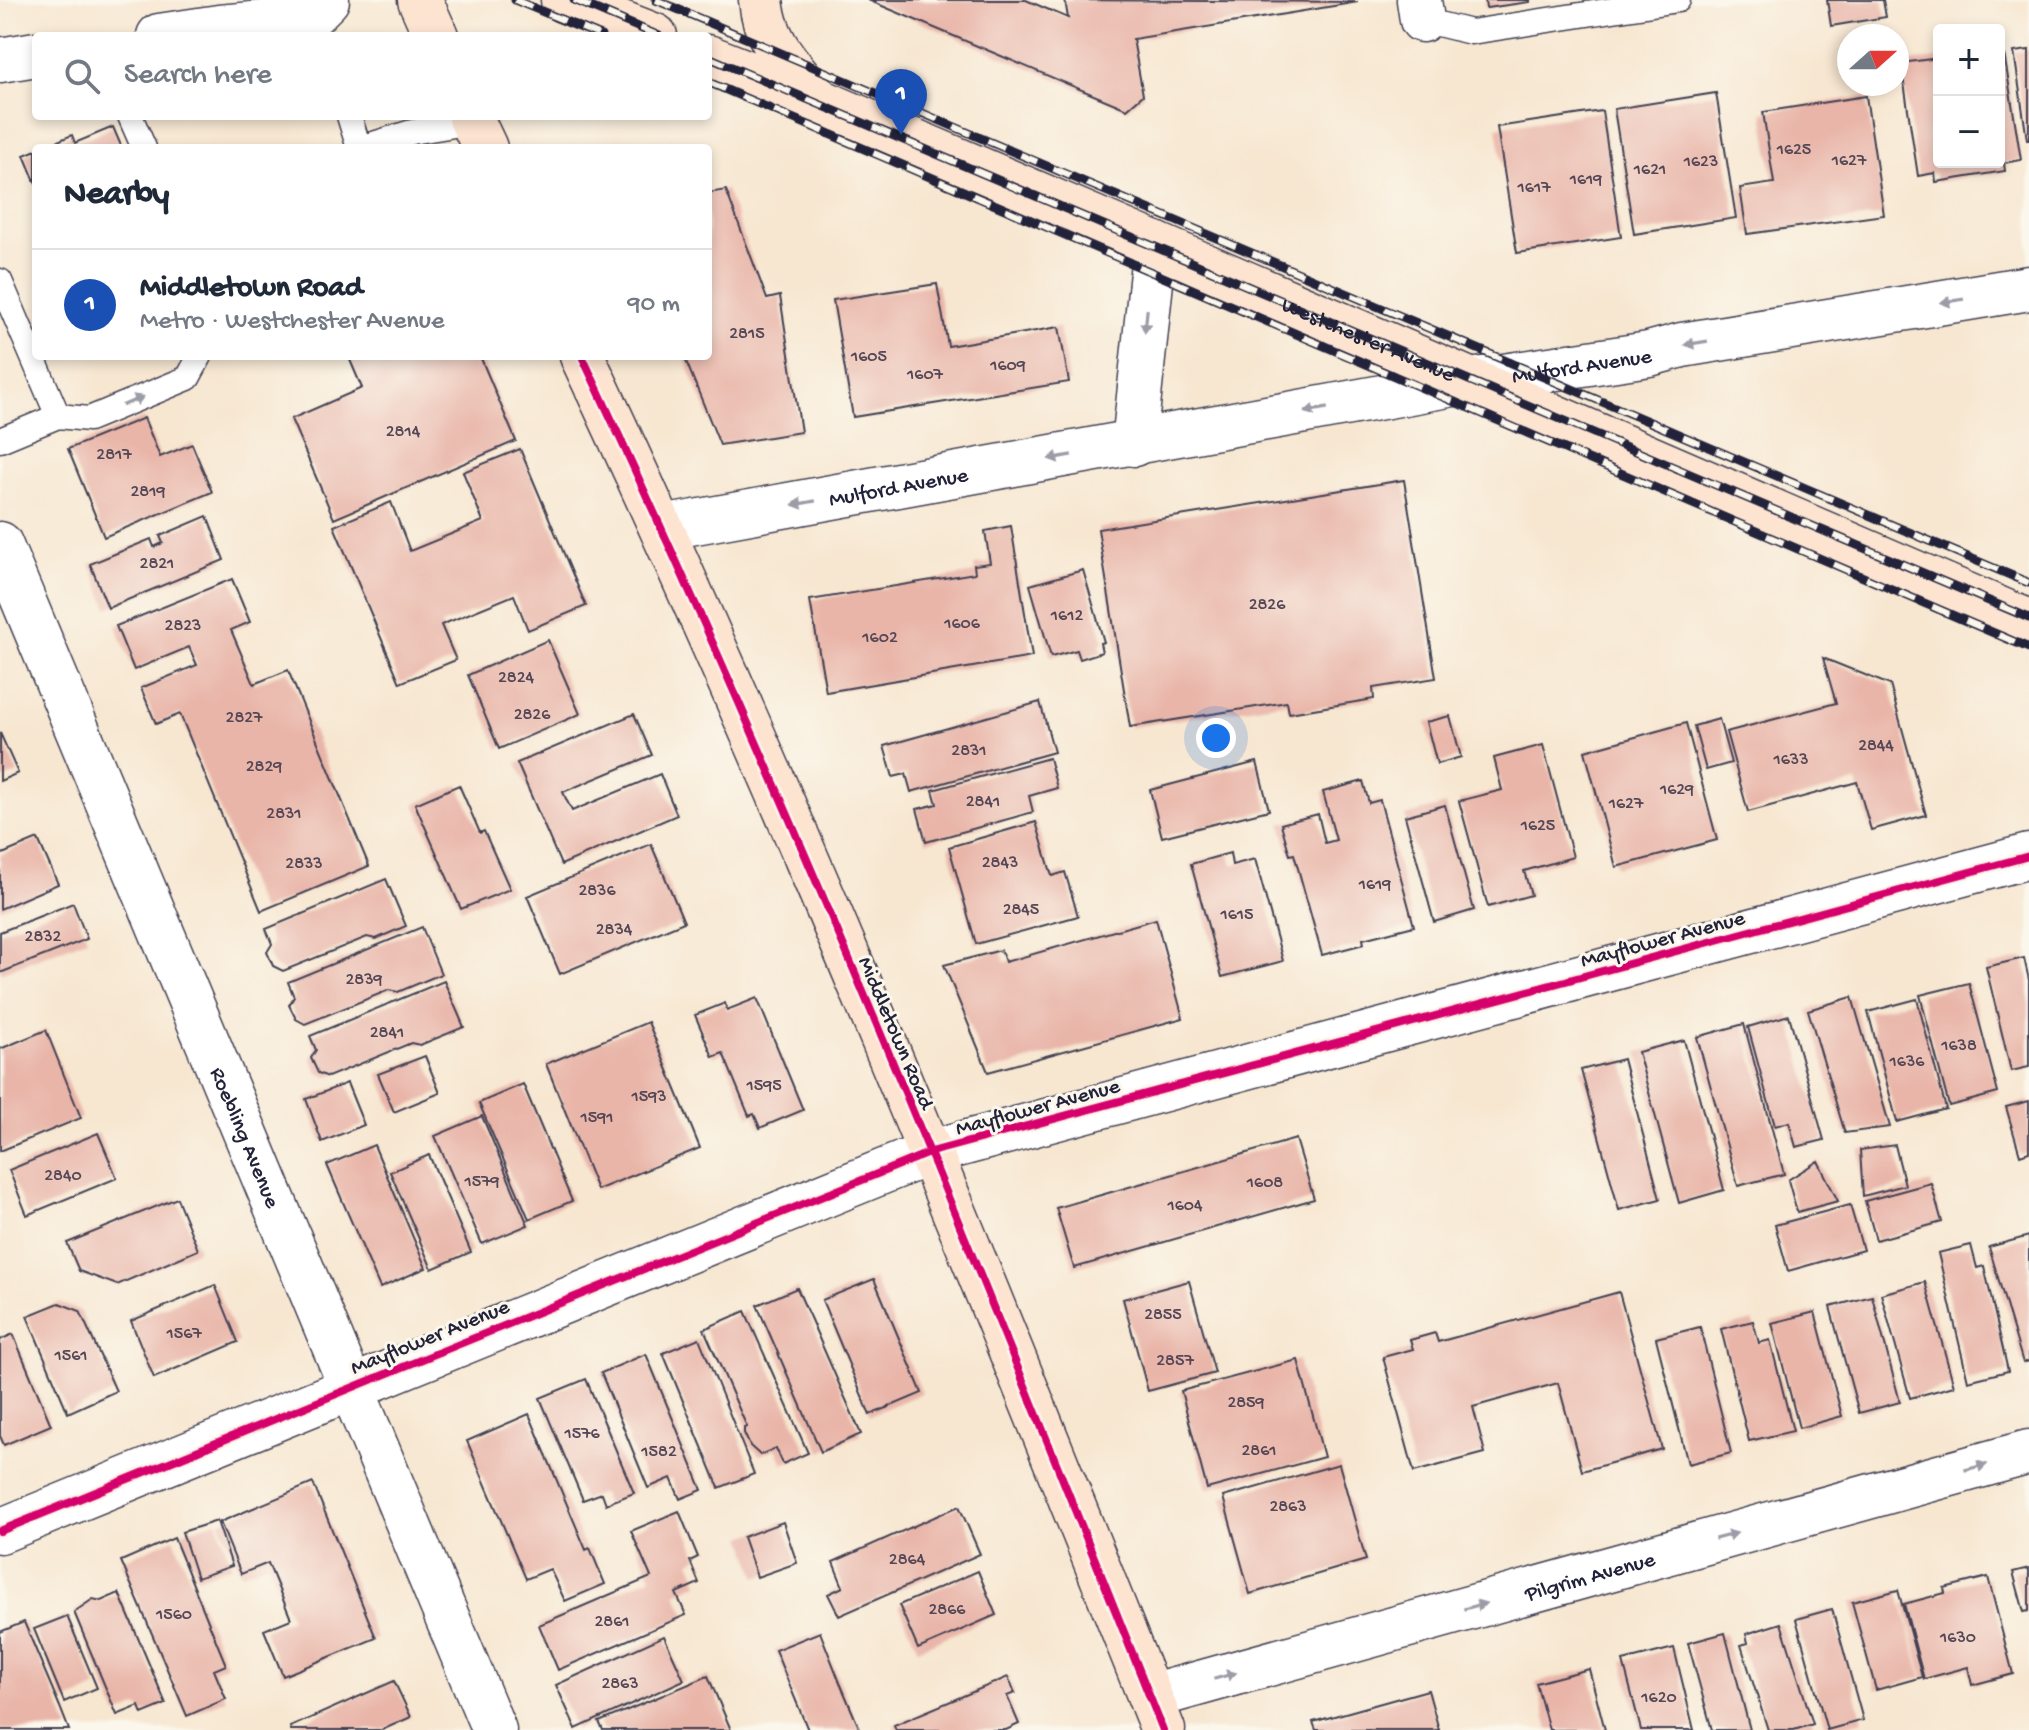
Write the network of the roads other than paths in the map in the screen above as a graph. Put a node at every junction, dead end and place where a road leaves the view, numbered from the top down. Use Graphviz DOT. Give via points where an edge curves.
graph roads {
  1 [pos="420,0"];
  2 [pos="563,0"];
  3 [pos="761,0"];
  4 [pos="1678,0"];
  5 [pos="1421,10"];
  6 [pos="317,18"];
  7 [pos="186,32"];
  8 [pos="434,32"];
  9 [pos="645,32"];
  10 [pos="32,55"];
  11 [pos="712,59"];
  12 [pos="0,60"];
  13 [pos="820,101"];
  14 [pos="132,120"];
  15 [pos="350,120"];
  16 [pos="476,129"];
  17 [pos="142,144"];
  18 [pos="359,144"];
  19 [pos="373,144"];
  20 [pos="1155,244"];
  21 [pos="2029,288"];
  22 [pos="2,289"];
  23 [pos="32,357"];
  24 [pos="33,360"];
  25 [pos="198,360"];
  26 [pos="584,360"];
  27 [pos="1470,381"];
  28 [pos="58,416"];
  29 [pos="0,440"];
  30 [pos="1134,444"];
  31 [pos="662,528"];
  32 [pos="0,544"];
  33 [pos="2029,622"];
  34 [pos="2029,856"];
  35 [pos="931,1152"];
  36 [pos="350,1387"];
  37 [pos="2029,1452"];
  38 [pos="0,1531"];
  39 [pos="1156,1713"];
  40 [pos="494,1730"];
  1 -- 8 [label="main road"];
  2 -- 9 [label="main road"];
  3 -- 13 [label="main road" via="773,45"];
  4 -- 5 [label="lane" via="1471,32"];
  6 -- 7 [label="street"];
  10 -- 12 [label="street"];
  11 -- 13 [label="main road, Westchester Avenue"];
  13 -- 20 [label="main road, Westchester Avenue"];
  14 -- 17 [label="lane"];
  15 -- 18 [label="lane"];
  16 -- 19 [label="lane" via="412,132"];
  20 -- 27 [label="main road, Westchester Avenue"];
  20 -- 30 [label="street, one-way"];
  21 -- 27 [label="street, Mulford Avenue, one-way"];
  22 -- 23 [label="lane"];
  24 -- 28 [label="lane"];
  28 -- 25 [label="lane, one-way" via="89,419 188,378"];
  26 -- 31 [label="main road, Middletown Road"];
  27 -- 30 [label="street, Mulford Avenue, one-way"];
  27 -- 33 [label="main road, Westchester Avenue"];
  28 -- 29 [label="lane"];
  30 -- 31 [label="street, Mulford Avenue, one-way"];
  31 -- 35 [label="main road, Middletown Road"];
  32 -- 36 [label="street, Roebling Avenue"];
  34 -- 35 [label="street, Mayflower Avenue"];
  35 -- 36 [label="street, Mayflower Avenue"];
  35 -- 39 [label="main road, Middletown Road"];
  36 -- 38 [label="street, Mayflower Avenue"];
  36 -- 40 [label="street, Roebling Avenue"];
  39 -- 37 [label="street, Pilgrim Avenue, one-way"];
}
